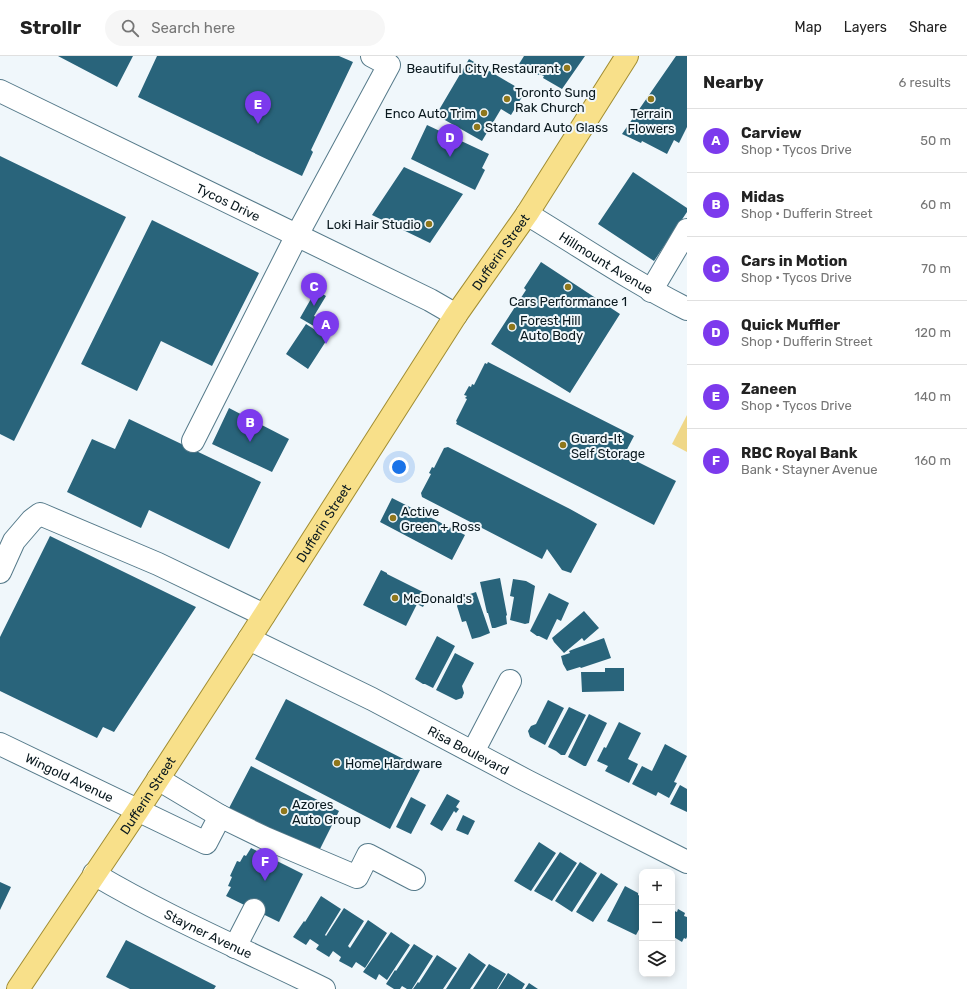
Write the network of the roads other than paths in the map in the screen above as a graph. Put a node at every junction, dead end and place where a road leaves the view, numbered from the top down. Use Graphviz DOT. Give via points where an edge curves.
graph roads {
  1 [pos="372,56"];
  2 [pos="628,56"];
  3 [pos="0,91"];
  4 [pos="527,214"];
  5 [pos="687,230"];
  6 [pos="297,236"];
  7 [pos="651,291"];
  8 [pos="687,309"];
  9 [pos="456,315"];
  10 [pos="193,441"];
  11 [pos="0,572"];
  12 [pos="264,615"];
  13 [pos="249,639"];
  14 [pos="510,681"];
  15 [pos="0,744"];
  16 [pos="473,752"];
  17 [pos="158,779"];
  18 [pos="138,810"];
  19 [pos="220,816"];
  20 [pos="687,862"];
  21 [pos="94,874"];
  22 [pos="414,879"];
  23 [pos="254,910"];
  24 [pos="235,947"];
  25 [pos="18,989"];
  26 [pos="324,989"];
  1 -- 6 [label="street" via="389,65"];
  2 -- 4 [label="main road, Dufferin Street"];
  3 -- 6 [label="street, Tycos Drive"];
  4 -- 7 [label="street, Hillmount Avenue"];
  4 -- 9 [label="main road, Dufferin Street"];
  5 -- 7 [label="street"];
  6 -- 9 [label="street, Tycos Drive"];
  6 -- 10 [label="street"];
  7 -- 8 [label="street, Hillmount Avenue"];
  9 -- 12 [label="main road, Dufferin Street"];
  11 -- 12 [label="street" via="14,541 40,514 158,564"];
  12 -- 13 [label="main road, Dufferin Street"];
  13 -- 16 [label="street, Risa Boulevard"];
  13 -- 17 [label="main road, Dufferin Street"];
  14 -- 16 [label="street"];
  15 -- 18 [label="street, Wingold Avenue"];
  16 -- 20 [label="street, Risa Boulevard"];
  17 -- 18 [label="main road, Dufferin Street"];
  17 -- 19 [label="street"];
  18 -- 19 [label="street, Wingold Avenue" via="206,843"];
  18 -- 21 [label="main road, Dufferin Street"];
  19 -- 22 [label="street" via="357,877 368,855"];
  21 -- 24 [label="street, Stayner Avenue"];
  21 -- 25 [label="main road, Dufferin Street"];
  23 -- 24 [label="street"];
  24 -- 26 [label="street, Stayner Avenue"];
}
